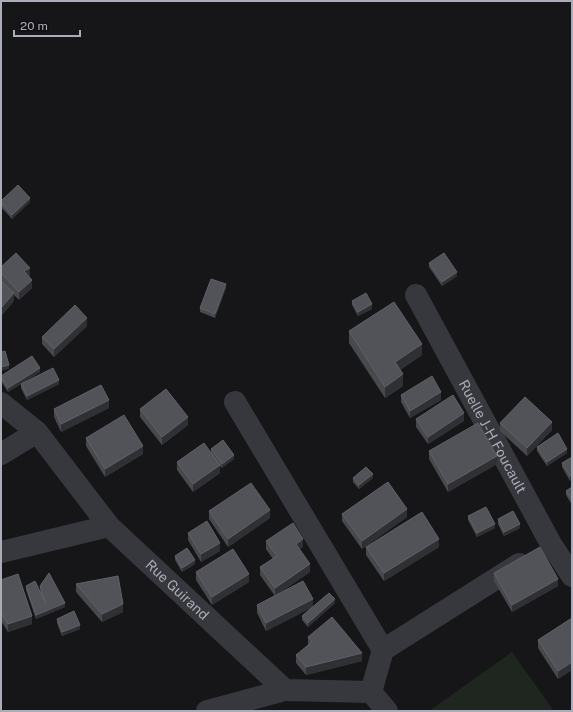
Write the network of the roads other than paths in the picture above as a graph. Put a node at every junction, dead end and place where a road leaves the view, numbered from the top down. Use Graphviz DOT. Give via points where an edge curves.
graph roads {
  1 [pos="416,295"];
  2 [pos="235,402"];
  3 [pos="1,403"];
  4 [pos="37,432"];
  5 [pos="1,454"];
  6 [pos="109,526"];
  7 [pos="551,544"];
  8 [pos="1,552"];
  9 [pos="572,576"];
  10 [pos="382,650"];
  11 [pos="285,690"];
  12 [pos="371,692"];
  13 [pos="206,711"];
  14 [pos="387,711"];
  1 -- 7 [label="street, Ruelle J-H Foucault"];
  2 -- 10 [label="street"];
  3 -- 4 [label="street, Rue Guirand"];
  4 -- 5 [label="street"];
  4 -- 6 [label="street, Rue Guirand"];
  6 -- 8 [label="street"];
  6 -- 11 [label="street, Rue Guirand"];
  7 -- 9 [label="street, Ruelle J-H Foucault"];
  7 -- 10 [label="street"];
  10 -- 12 [label="street"];
  11 -- 12 [label="street"];
  11 -- 13 [label="street"];
  12 -- 14 [label="street"];
}
